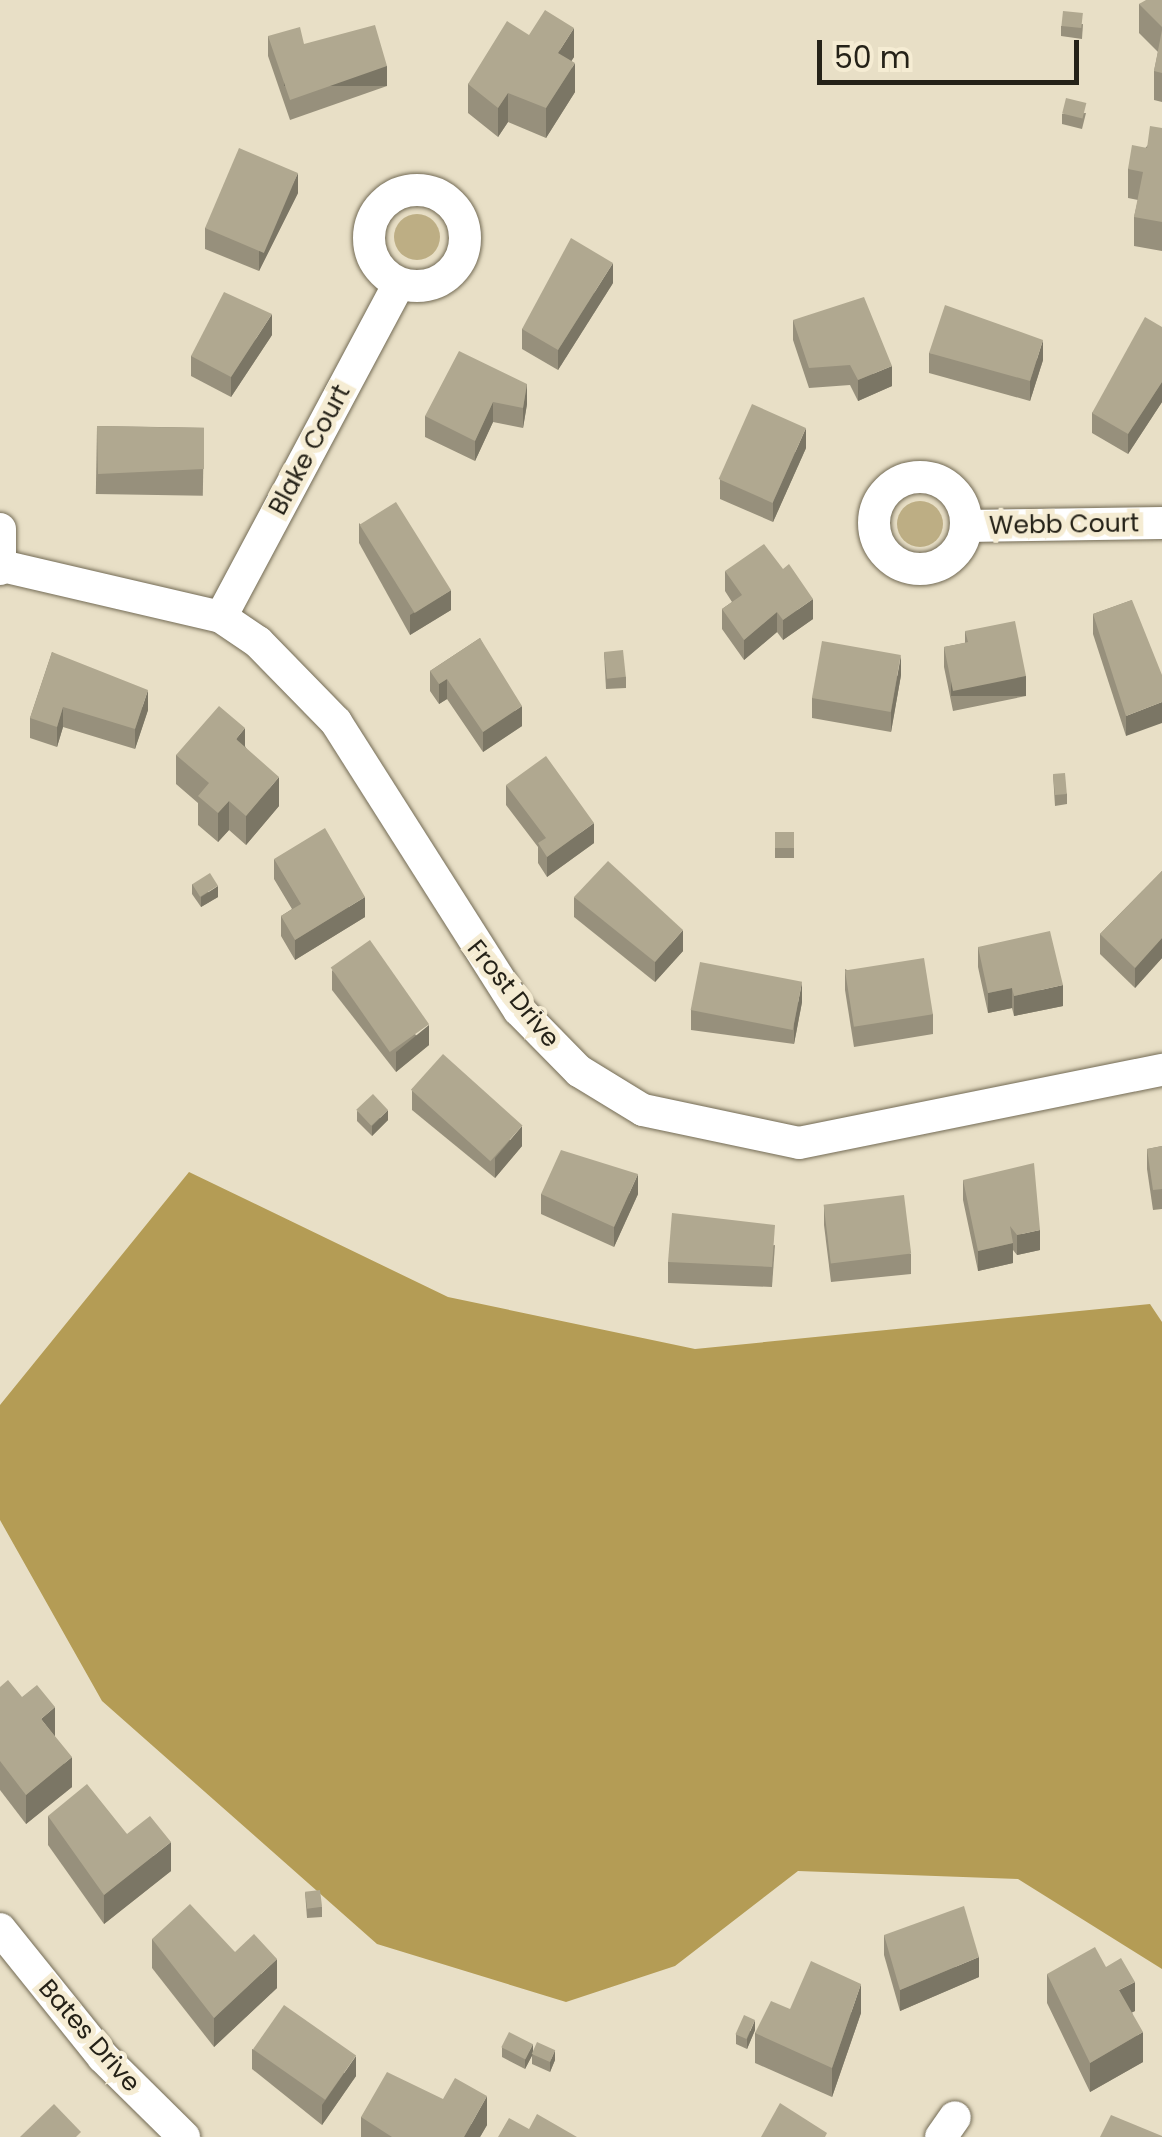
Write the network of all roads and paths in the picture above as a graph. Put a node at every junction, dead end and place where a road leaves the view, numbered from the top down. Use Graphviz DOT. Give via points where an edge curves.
graph roads {
  1 [pos="399,283"];
  2 [pos="1162,523"];
  3 [pos="966,526"];
  4 [pos="0,529"];
  5 [pos="1,567"];
  6 [pos="221,617"];
  7 [pos="1162,1070"];
  8 [pos="0,1929"];
  9 [pos="184,2137"];
  1 -- 6 [label="street, Blake Court"];
  2 -- 3 [label="street, Webb Court"];
  4 -- 5 [label="street, Frost Drive"];
  5 -- 6 [label="street, Frost Drive"];
  6 -- 7 [label="street, Frost Drive" via="296,675 336,722 520,1010 578,1071 644,1110 800,1142"];
  8 -- 9 [label="street, Bates Drive" via="103,2057"];
}
